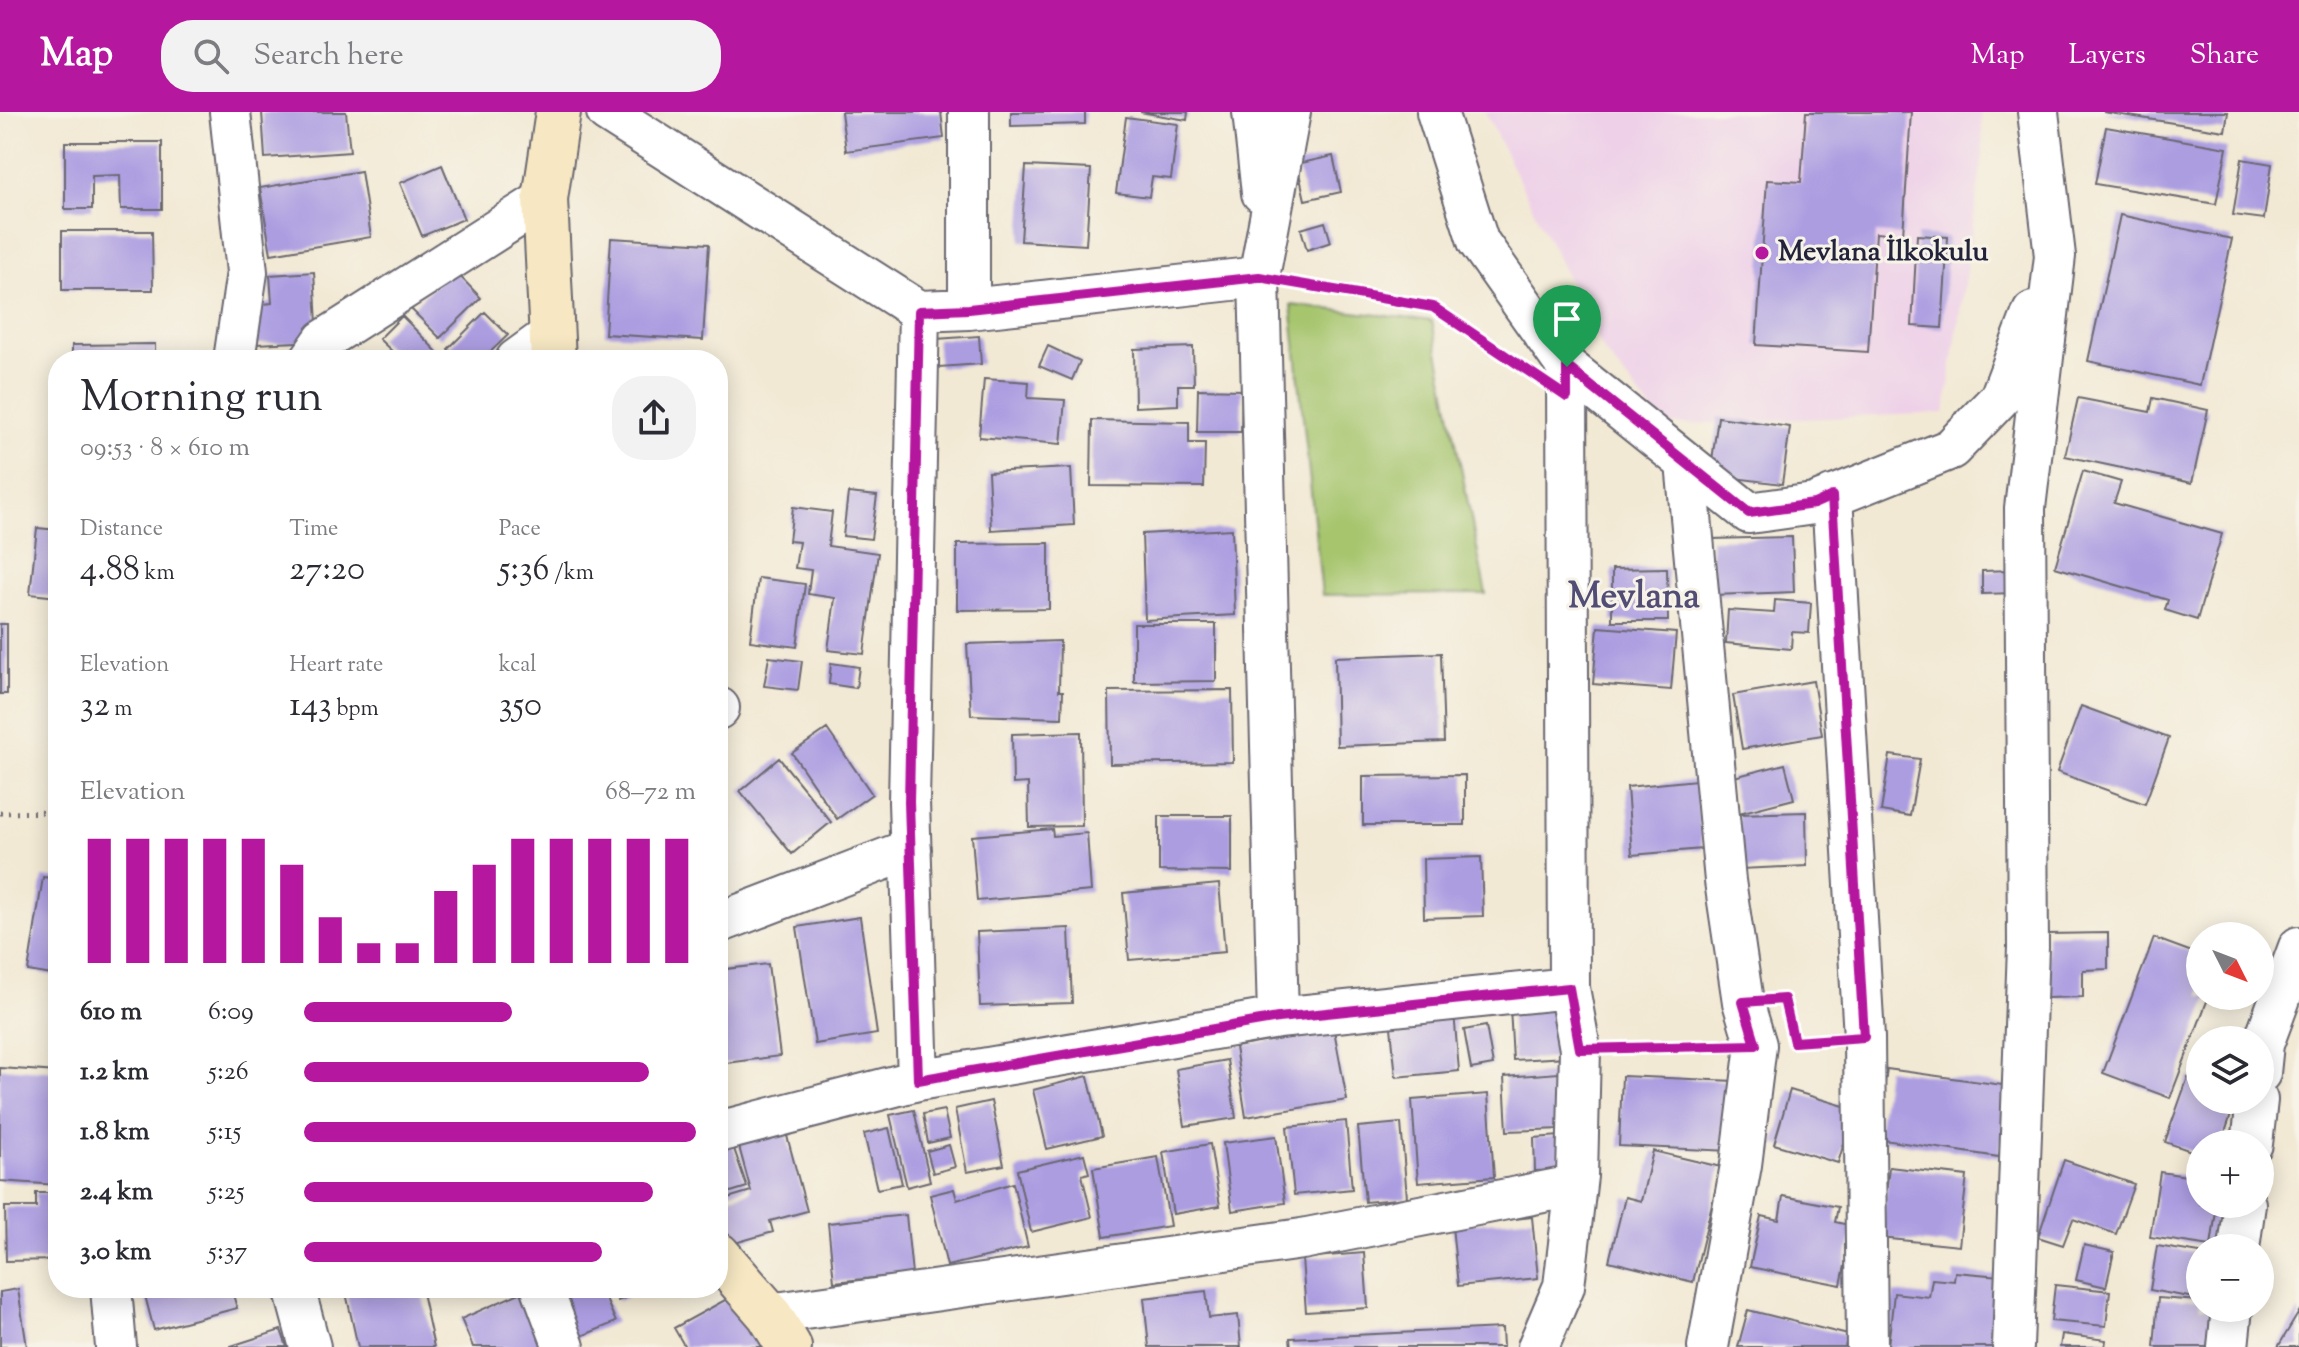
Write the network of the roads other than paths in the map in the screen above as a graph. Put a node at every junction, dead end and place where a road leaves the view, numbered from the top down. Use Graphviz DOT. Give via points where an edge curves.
graph roads {
  1 [pos="230,112"];
  2 [pos="558,112"];
  3 [pos="607,112"];
  4 [pos="969,112"];
  5 [pos="1253,112"];
  6 [pos="1290,112"];
  7 [pos="1437,112"];
  8 [pos="2038,112"];
  9 [pos="545,199"];
  10 [pos="1267,237"];
  11 [pos="2055,256"];
  12 [pos="1259,277"];
  13 [pos="969,309"];
  14 [pos="919,311"];
  15 [pos="553,347"];
  16 [pos="235,350"];
  17 [pos="317,350"];
  18 [pos="1567,382"];
  19 [pos="1686,463"];
  20 [pos="1832,496"];
  21 [pos="911,849"];
  22 [pos="728,919"];
  23 [pos="2299,947"];
  24 [pos="1569,988"];
  25 [pos="1278,1018"];
  26 [pos="2299,1025"];
  27 [pos="2273,1026"];
  28 [pos="2274,1047"];
  29 [pos="918,1080"];
  30 [pos="728,1129"];
  31 [pos="1574,1186"];
  32 [pos="728,1267"];
  33 [pos="112,1298"];
  34 [pos="297,1298"];
  35 [pos="546,1298"];
  36 [pos="2231,1322"];
  37 [pos="779,1331"];
  38 [pos="116,1347"];
  39 [pos="310,1347"];
  40 [pos="564,1347"];
  41 [pos="1538,1347"];
  42 [pos="1708,1347"];
  43 [pos="1867,1347"];
  44 [pos="2013,1347"];
  45 [pos="2228,1347"];
  1 -- 16 [label="street" via="247,272"];
  2 -- 9 [label="street"];
  3 -- 14 [label="street"];
  4 -- 13 [label="street"];
  5 -- 10 [label="street"];
  6 -- 10 [label="street"];
  7 -- 18 [label="street" via="1478,241"];
  8 -- 11 [label="street"];
  9 -- 15 [label="street"];
  9 -- 17 [label="street" via="324,340"];
  10 -- 12 [label="street"];
  11 -- 20 [label="street" via="2000,398 1951,449"];
  11 -- 44 [label="street" via="2025,508 2028,947"];
  12 -- 13 [label="street"];
  12 -- 25 [label="street"];
  13 -- 14 [label="street"];
  14 -- 21 [label="street"];
  18 -- 19 [label="street"];
  18 -- 24 [label="street"];
  19 -- 20 [label="street" via="1749,513 1814,504"];
  19 -- 42 [label="street" via="1725,881 1743,1002 1773,1036 1741,1165"];
  20 -- 43 [label="street" via="1864,1037"];
  21 -- 22 [label="street"];
  21 -- 29 [label="street"];
  23 -- 27 [label="street"];
  24 -- 25 [label="street"];
  24 -- 31 [label="street" via="1580,1049"];
  25 -- 29 [label="street"];
  26 -- 28 [label="street"];
  29 -- 30 [label="street"];
  31 -- 37 [label="street"];
  31 -- 41 [label="street" via="1564,1286"];
  32 -- 37 [label="street"];
  33 -- 38 [label="street"];
  34 -- 39 [label="street"];
  35 -- 40 [label="street"];
  36 -- 45 [label="street"];
}
